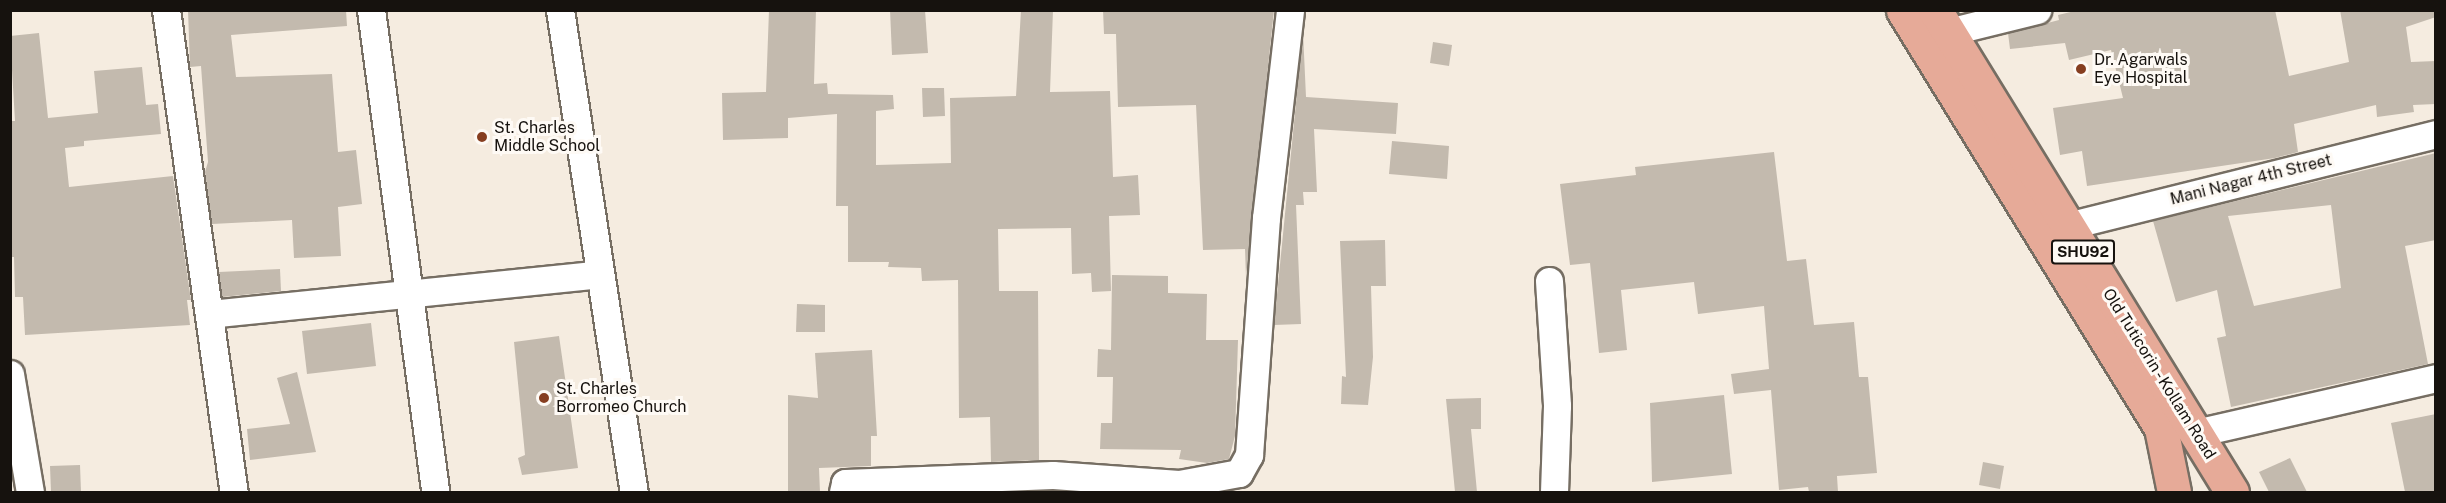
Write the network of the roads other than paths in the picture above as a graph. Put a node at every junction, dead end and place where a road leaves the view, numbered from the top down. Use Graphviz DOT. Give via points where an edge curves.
graph roads {
  1 [pos="165,10"];
  2 [pos="371,10"];
  3 [pos="560,10"];
  4 [pos="1290,10"];
  5 [pos="1903,10"];
  6 [pos="2037,10"];
  7 [pos="1941,21"];
  8 [pos="2436,134"];
  9 [pos="2067,226"];
  10 [pos="600,274"];
  11 [pos="1549,282"];
  12 [pos="408,292"];
  13 [pos="209,314"];
  14 [pos="10,374"];
  15 [pos="2436,378"];
  16 [pos="2196,433"];
  17 [pos="1180,488"];
  18 [pos="30,492"];
  19 [pos="234,492"];
  20 [pos="435,492"];
  21 [pos="634,492"];
  22 [pos="843,492"];
  23 [pos="1554,492"];
  24 [pos="2174,492"];
  25 [pos="2232,492"];
  1 -- 13 [label="street"];
  2 -- 12 [label="street"];
  3 -- 10 [label="street"];
  4 -- 17 [label="street" via="1266,218 1249,454 1239,473"];
  5 -- 24 [label="main road" via="2161,428"];
  6 -- 7 [label="street"];
  7 -- 9 [label="main road, Old Tuticorin - Kollam Road / SHU92"];
  8 -- 9 [label="street, Mani Nagar 4th Street"];
  9 -- 16 [label="main road, Old Tuticorin - Kollam Road / SHU92"];
  10 -- 12 [label="street"];
  10 -- 21 [label="street"];
  11 -- 23 [label="street" via="1557,406"];
  12 -- 13 [label="street"];
  12 -- 20 [label="street"];
  13 -- 19 [label="street"];
  14 -- 18 [label="street"];
  15 -- 16 [label="street"];
  16 -- 25 [label="main road, Old Tuticorin - Kollam Road / SHU92"];
  17 -- 22 [label="street" via="1053,475 845,483"];
}
